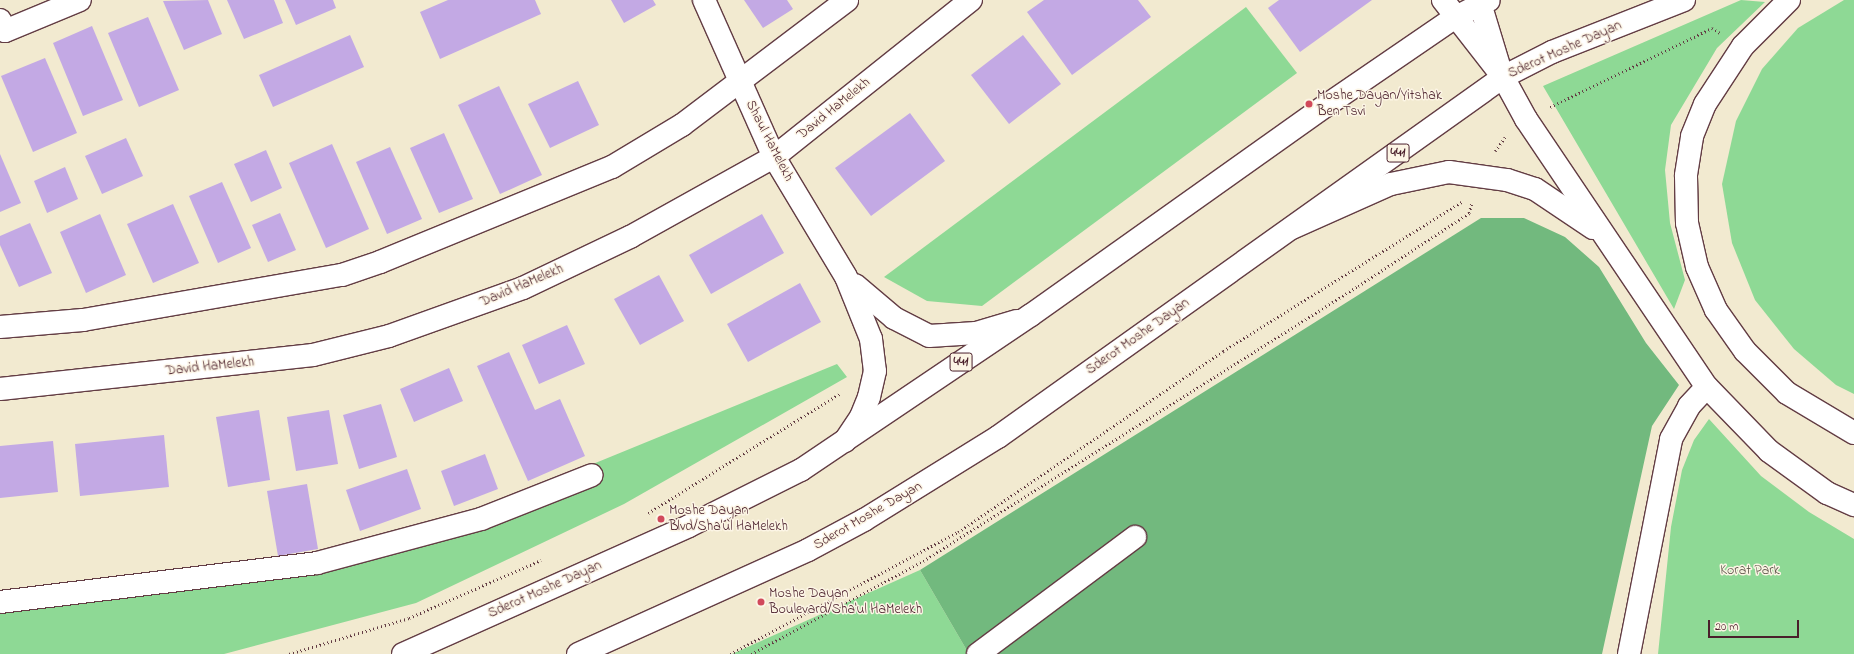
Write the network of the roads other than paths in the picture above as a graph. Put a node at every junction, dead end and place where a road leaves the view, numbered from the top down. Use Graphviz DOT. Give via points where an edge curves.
graph roads {
  1 [pos="80,0"];
  2 [pos="704,0"];
  3 [pos="847,0"];
  4 [pos="971,0"];
  5 [pos="1443,0"];
  6 [pos="1684,0"];
  7 [pos="1789,0"];
  8 [pos="1483,1"];
  9 [pos="1454,18"];
  10 [pos="0,20"];
  11 [pos="1503,78"];
  12 [pos="739,80"];
  13 [pos="774,157"];
  14 [pos="1292,228"];
  15 [pos="1617,250"];
  16 [pos="846,277"];
  17 [pos="1031,315"];
  18 [pos="0,327"];
  19 [pos="1707,388"];
  20 [pos="0,389"];
  21 [pos="1854,433"];
  22 [pos="844,442"];
  23 [pos="592,475"];
  24 [pos="1854,504"];
  25 [pos="1135,537"];
  26 [pos="0,602"];
  27 [pos="403,654"];
  28 [pos="578,654"];
  29 [pos="978,654"];
  30 [pos="1629,654"];
  1 -- 10 [label="main road" via="5,31"];
  2 -- 12 [label="main road, Shaul HaMelekh"];
  3 -- 12 [label="main road"];
  4 -- 13 [label="main road, David HaMelekh"];
  5 -- 9 [label="main road"];
  6 -- 11 [label="main road, Sderot Moshe Dayan / 441" via="1552,52"];
  7 -- 21 [label="main road" via="1743,46 1705,104 1692,137 1686,176 1687,223 1698,267 1716,310 1745,351 1788,393"];
  8 -- 9 [label="main road, Sderot Moshe Dayan / 441"];
  8 -- 11 [label="main road"];
  9 -- 11 [label="main road"];
  9 -- 17 [label="main road, Sderot Moshe Dayan / 441"];
  11 -- 14 [label="main road, Sderot Moshe Dayan / 441"];
  11 -- 15 [label="main road" via="1526,119"];
  12 -- 13 [label="main road, Shaul HaMelekh"];
  12 -- 18 [label="main road" via="682,125 612,167 372,265 342,274 83,320"];
  13 -- 16 [label="main road, Shaul HaMelekh"];
  13 -- 20 [label="main road, David HaMelekh" via="630,237 523,288 389,336 313,355"];
  14 -- 15 [label="main road" via="1391,184 1449,172 1477,174 1535,190 1582,218"];
  14 -- 28 [label="main road, Sderot Moshe Dayan / 441" via="998,437 864,520 808,550"];
  15 -- 19 [label="main road"];
  16 -- 17 [label="main road, Shaul HaMelekh" via="894,318 929,336 951,338 976,333"];
  16 -- 22 [label="main road, Shaul HaMelekh" via="871,339 875,371 861,417"];
  17 -- 22 [label="main road, Sderot Moshe Dayan / 441"];
  19 -- 24 [label="main road" via="1769,451 1827,493"];
  19 -- 30 [label="main road" via="1689,406 1671,440"];
  22 -- 27 [label="main road, Sderot Moshe Dayan / 441" via="748,499"];
  23 -- 26 [label="main road" via="481,519 317,563"];
  25 -- 29 [label="main road"];
}
